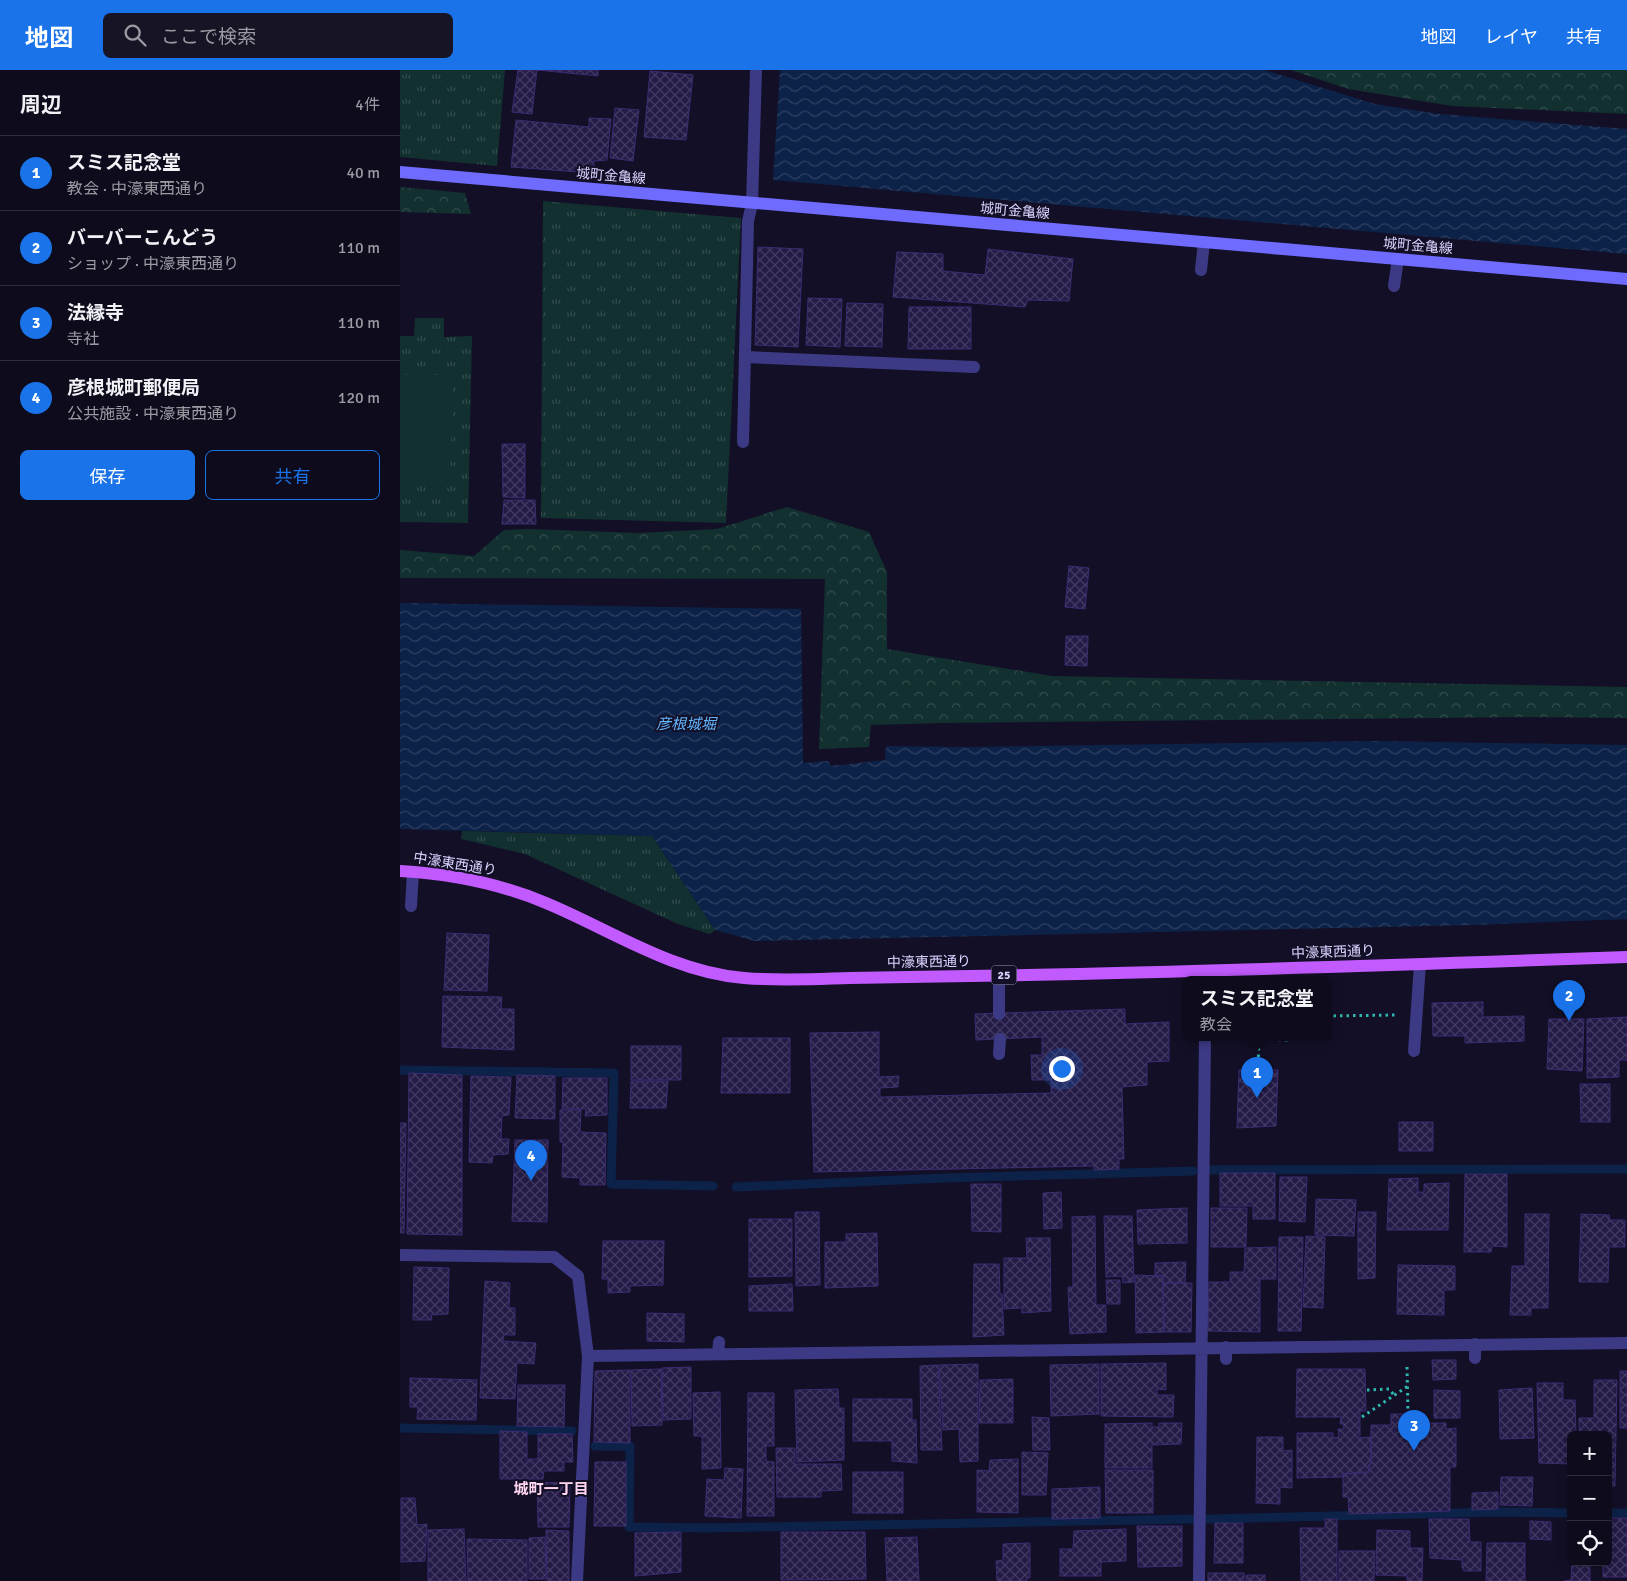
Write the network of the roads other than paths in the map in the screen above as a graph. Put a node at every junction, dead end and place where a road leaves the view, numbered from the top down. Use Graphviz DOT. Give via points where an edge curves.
graph roads {
  1 [pos="756,70"];
  2 [pos="400,172"];
  3 [pos="752,204"];
  4 [pos="1204,242"];
  5 [pos="1398,259"];
  6 [pos="1201,270"];
  7 [pos="1627,279"];
  8 [pos="1394,286"];
  9 [pos="745,357"];
  10 [pos="974,367"];
  11 [pos="743,442"];
  12 [pos="406,872"];
  13 [pos="411,906"];
  14 [pos="1627,957"];
  15 [pos="1420,964"];
  16 [pos="1205,975"];
  17 [pos="999,976"];
  18 [pos="1000,1014"];
  19 [pos="1000,1039"];
  20 [pos="1204,1041"];
  21 [pos="1414,1051"];
  22 [pos="999,1054"];
  23 [pos="400,1255"];
  24 [pos="1627,1343"];
  25 [pos="1475,1344"];
  26 [pos="1202,1347"];
  27 [pos="588,1356"];
  28 [pos="1476,1358"];
  29 [pos="577,1581"];
  30 [pos="1199,1581"];
  1 -- 3 [label="street"];
  2 -- 3 [label="street, 城町金亀線"];
  3 -- 4 [label="street, 城町金亀線"];
  3 -- 9 [label="street" via="748,221"];
  4 -- 5 [label="street, 城町金亀線"];
  4 -- 6 [label="street"];
  5 -- 7 [label="street, 城町金亀線"];
  5 -- 8 [label="street"];
  9 -- 10 [label="street"];
  9 -- 11 [label="street"];
  12 -- 13 [label="street"];
  12 -- 17 [label="main road, 中濠東西通り / 25" via="472,879 510,889 660,957 703,971 742,978"];
  14 -- 15 [label="main road, 中濠東西通り / 25"];
  15 -- 16 [label="main road, 中濠東西通り / 25"];
  15 -- 21 [label="street"];
  16 -- 17 [label="main road, 中濠東西通り / 25"];
  17 -- 18 [label="street"];
  19 -- 22 [label="street"];
  20 -- 26 [label="street"];
  23 -- 27 [label="street" via="554,1257 578,1276"];
  24 -- 25 [label="street"];
  25 -- 26 [label="street" via="1226,1353"];
  25 -- 28 [label="street"];
  26 -- 27 [label="street" via="718,1348"];
  26 -- 30 [label="street"];
  27 -- 29 [label="street"];
}
